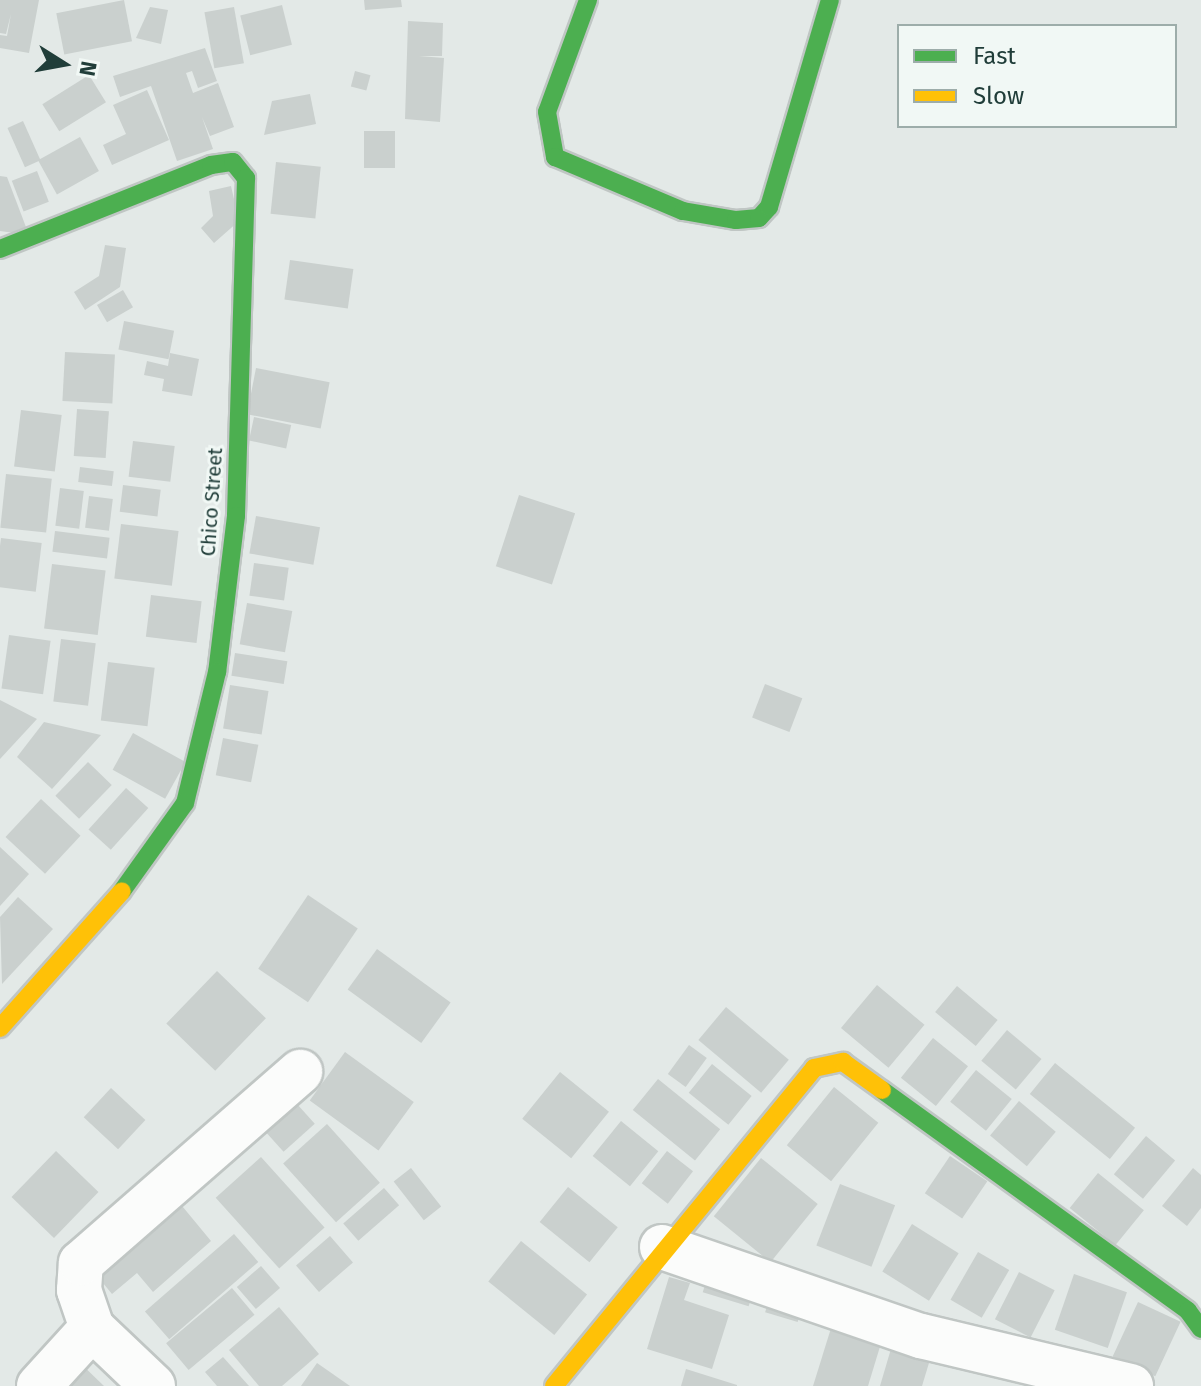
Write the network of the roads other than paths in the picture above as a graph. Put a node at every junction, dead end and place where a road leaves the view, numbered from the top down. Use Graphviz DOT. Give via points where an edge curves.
graph roads {
  1 [pos="588,0"];
  2 [pos="830,0"];
  3 [pos="0,249"];
  4 [pos="0,1028"];
  5 [pos="300,1072"];
  6 [pos="662,1247"];
  7 [pos="92,1328"];
  8 [pos="1201,1329"];
  9 [pos="39,1386"];
  10 [pos="153,1386"];
  11 [pos="554,1386"];
  12 [pos="1131,1386"];
  1 -- 2 [label="street" via="547,112 555,157 683,211 736,220 759,218 769,207"];
  3 -- 4 [label="street, Chico Street" via="211,165 233,162 246,178 236,516 217,672 185,803 109,909"];
  5 -- 7 [label="street" via="81,1263 79,1290"];
  6 -- 8 [label="street" via="814,1068 843,1062 1188,1311"];
  6 -- 11 [label="street"];
  6 -- 12 [label="street" via="921,1336"];
  7 -- 9 [label="street"];
  7 -- 10 [label="street"];
}
